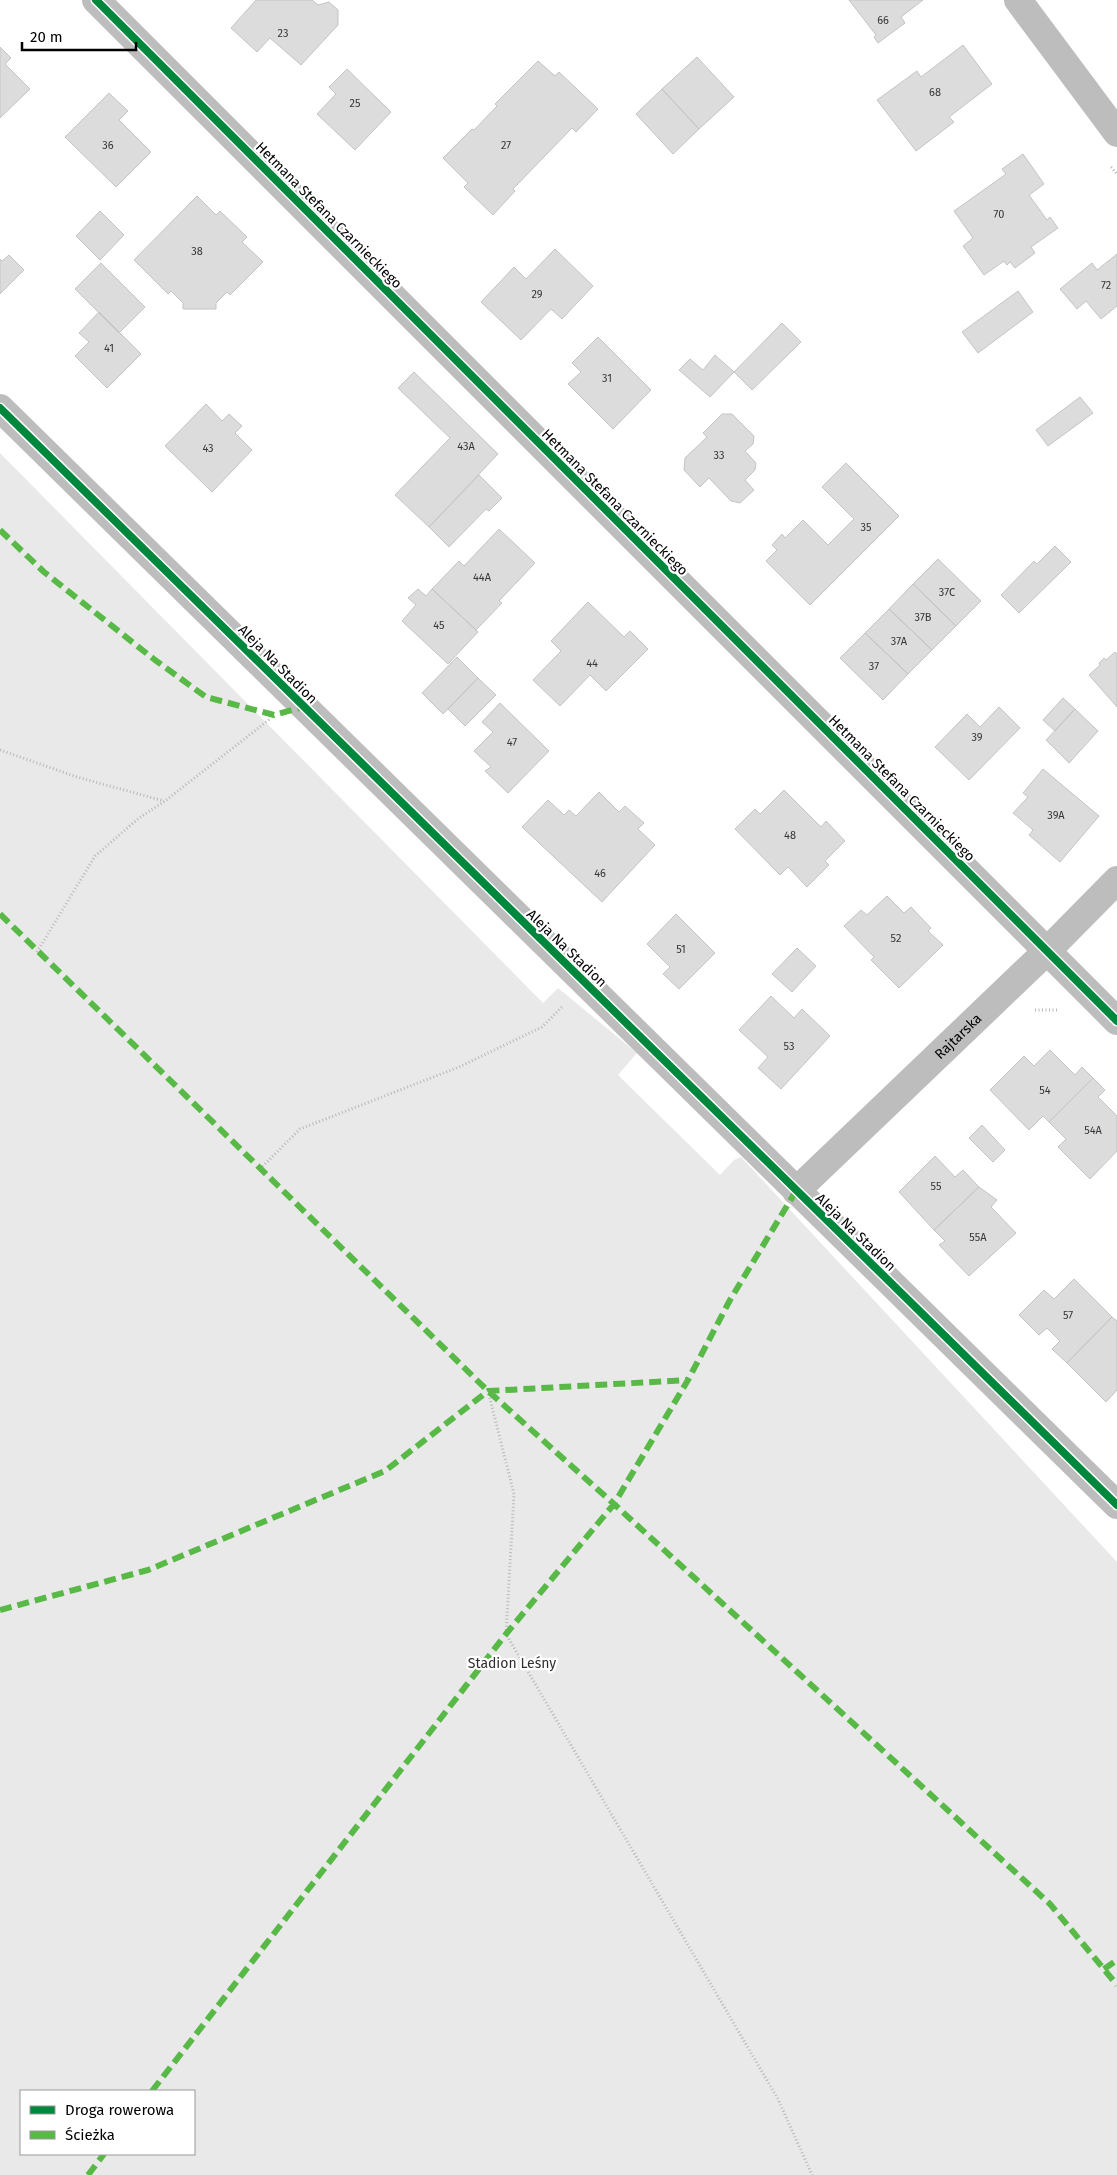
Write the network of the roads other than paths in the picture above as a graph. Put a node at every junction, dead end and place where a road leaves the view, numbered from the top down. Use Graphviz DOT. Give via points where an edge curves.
graph roads {
  1 [pos="96,0"];
  2 [pos="1018,0"];
  3 [pos="1117,133"];
  4 [pos="0,408"];
  5 [pos="1117,880"];
  6 [pos="1047,951"];
  7 [pos="1117,1021"];
  8 [pos="796,1191"];
  9 [pos="1117,1505"];
  1 -- 6 [label="street, Hetmana Stefana Czarnieckiego"];
  2 -- 3 [label="street"];
  4 -- 8 [label="street, Aleja Na Stadion"];
  5 -- 6 [label="street, Rajtarska"];
  6 -- 7 [label="street, Hetmana Stefana Czarnieckiego"];
  6 -- 8 [label="street, Rajtarska"];
  8 -- 9 [label="street, Aleja Na Stadion"];
}
